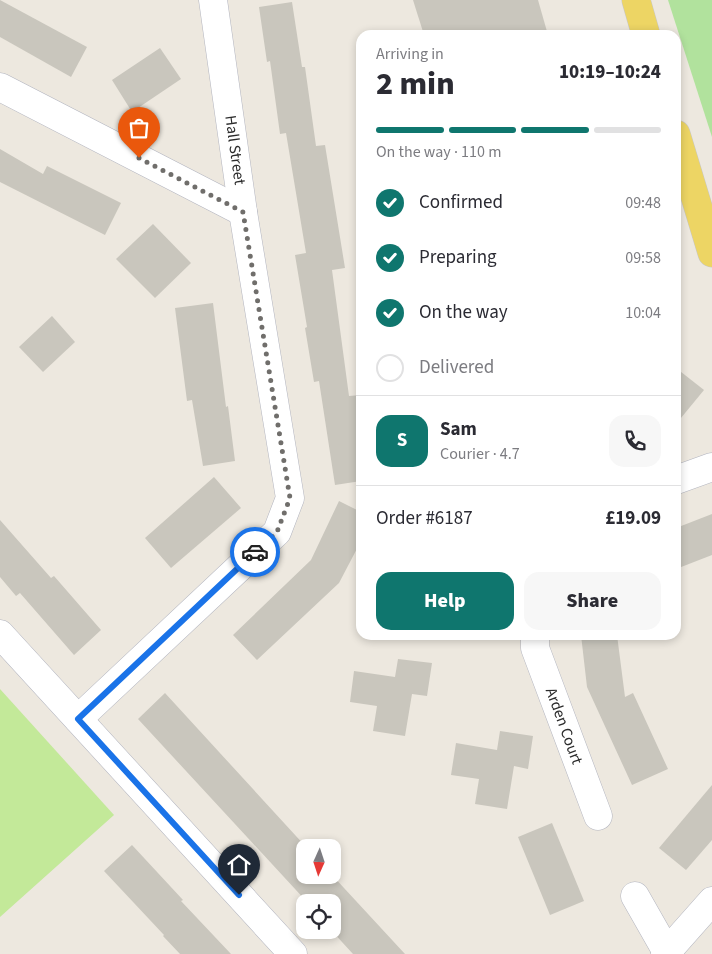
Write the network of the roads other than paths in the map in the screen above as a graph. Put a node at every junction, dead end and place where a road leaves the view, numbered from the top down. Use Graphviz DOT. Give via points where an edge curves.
graph roads {
  1 [pos="213,0"];
  2 [pos="636,0"];
  3 [pos="645,30"];
  4 [pos="0,87"];
  5 [pos="681,151"];
  6 [pos="243,212"];
  7 [pos="712,253"];
  8 [pos="712,467"];
  9 [pos="681,478"];
  10 [pos="0,634"];
  11 [pos="534,640"];
  12 [pos="78,719"];
  13 [pos="598,816"];
  14 [pos="635,896"];
  15 [pos="712,902"];
  16 [pos="667,953"];
  17 [pos="293,954"];
  1 -- 6 [label="street, Hall Street"];
  2 -- 3 [label="main road"];
  4 -- 6 [label="street"];
  5 -- 7 [label="main road"];
  6 -- 12 [label="street, Hall Street" via="290,498 277,532"];
  8 -- 9 [label="street"];
  10 -- 12 [label="street"];
  11 -- 13 [label="street, Arden Court"];
  12 -- 17 [label="street"];
  14 -- 16 [label="street"];
  15 -- 16 [label="street"];
}
